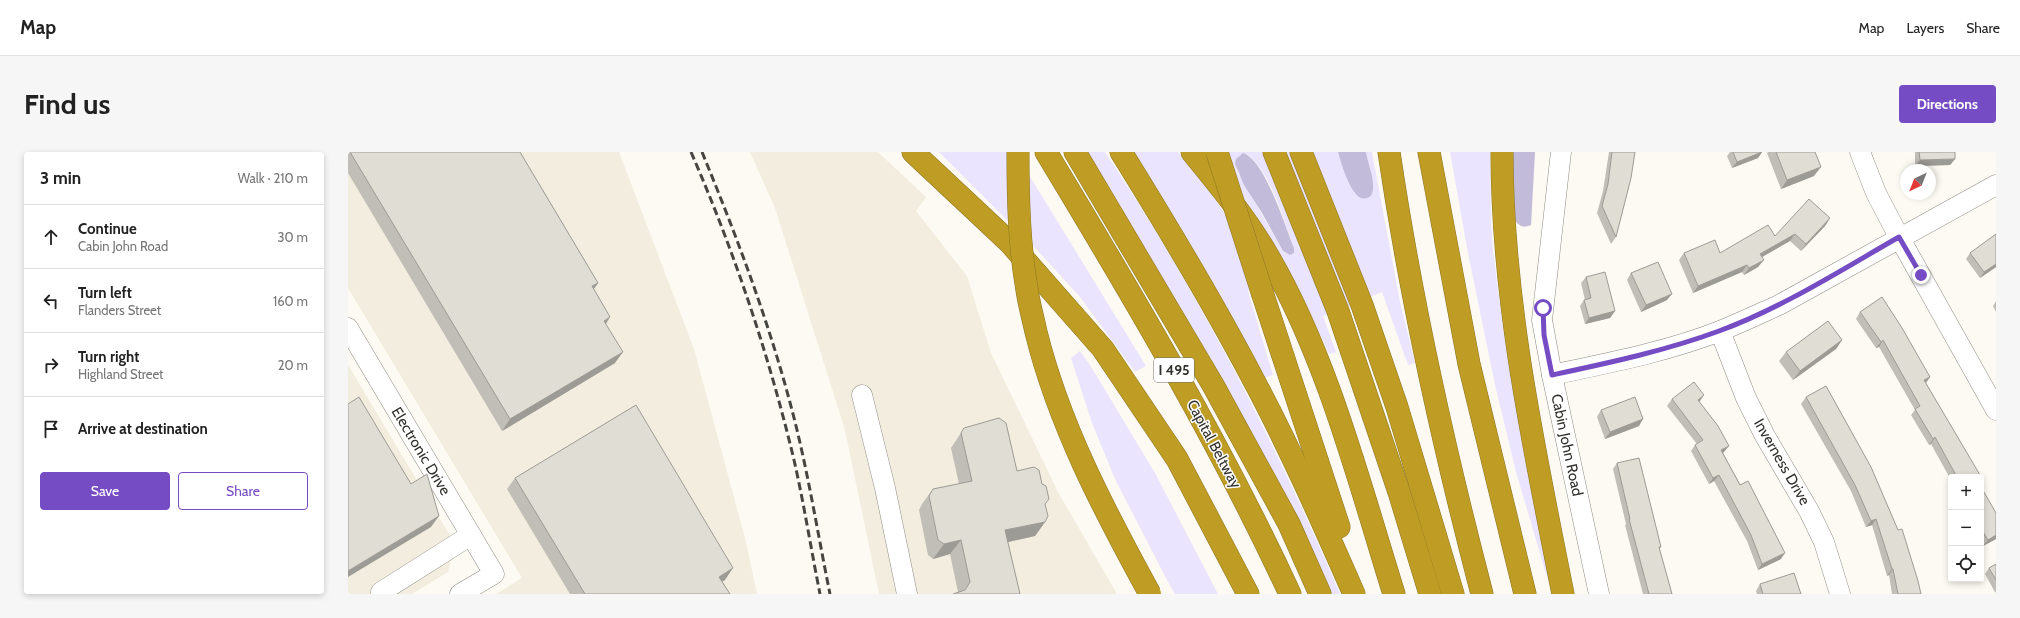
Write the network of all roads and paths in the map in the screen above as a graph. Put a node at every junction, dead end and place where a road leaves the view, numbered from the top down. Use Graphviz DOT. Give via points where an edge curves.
graph roads {
  1 [pos="913,152"];
  2 [pos="1018,152"];
  3 [pos="1046,152"];
  4 [pos="1075,152"];
  5 [pos="1121,152"];
  6 [pos="1192,152"];
  7 [pos="1217,152"];
  8 [pos="1269,152"];
  9 [pos="1274,152"];
  10 [pos="1301,152"];
  11 [pos="1389,152"];
  12 [pos="1429,152"];
  13 [pos="1502,152"];
  14 [pos="1561,152"];
  15 [pos="1860,152"];
  16 [pos="1996,185"];
  17 [pos="1293,198"];
  18 [pos="1899,237"];
  19 [pos="348,328"];
  20 [pos="1720,331"];
  21 [pos="1552,375"];
  22 [pos="862,395"];
  23 [pos="1996,410"];
  24 [pos="471,535"];
  25 [pos="382,594"];
  26 [pos="460,594"];
  27 [pos="907,594"];
  28 [pos="1150,594"];
  29 [pos="1248,594"];
  30 [pos="1290,594"];
  31 [pos="1320,594"];
  32 [pos="1354,594"];
  33 [pos="1361,594"];
  34 [pos="1394,594"];
  35 [pos="1430,594"];
  36 [pos="1453,594"];
  37 [pos="1482,594"];
  38 [pos="1525,594"];
  39 [pos="1563,594"];
  40 [pos="1599,594"];
  41 [pos="1840,594"];
  1 -- 29 [label="highway" via="1010,242 1103,349 1177,459"];
  2 -- 28 [label="highway, bridge" via="1018,217 1027,292 1045,368 1076,449 1113,526"];
  3 -- 30 [label="highway, Capital Beltway / I 495" via="1154,334 1253,517"];
  4 -- 31 [label="highway" via="1213,385 1288,524"];
  5 -- 32 [label="highway" via="1177,244 1252,377 1312,496"];
  6 -- 34 [label="highway" via="1267,254 1303,327 1352,456"];
  7 -- 33 [label="highway, bridge"];
  8 -- 17 [label="highway"];
  9 -- 17 [label="highway"];
  10 -- 36 [label="highway" via="1362,305 1397,407"];
  11 -- 37 [label="highway" via="1395,197 1430,374"];
  12 -- 38 [label="highway" via="1469,364"];
  13 -- 39 [label="highway" via="1503,215 1514,326"];
  14 -- 21 [label="street, Cabin John Road" via="1543,308 1544,335"];
  15 -- 18 [label="street" via="1876,193"];
  16 -- 18 [label="street"];
  17 -- 35 [label="highway" via="1338,311 1399,492"];
  18 -- 20 [label="street" via="1778,305"];
  18 -- 23 [label="street"];
  19 -- 24 [label="street, Electronic Drive"];
  20 -- 21 [label="street" via="1636,357"];
  20 -- 41 [label="street, Inverness Drive" via="1746,398 1821,536"];
  21 -- 40 [label="street, Cabin John Road"];
  22 -- 27 [label="street"];
  24 -- 25 [label="street" via="381,592"];
  24 -- 26 [label="street, Electronic Drive" via="494,574"];
}
